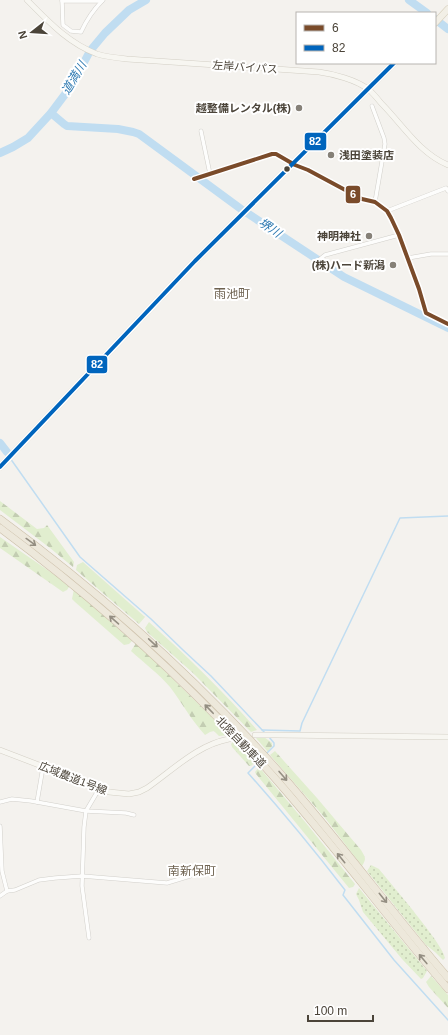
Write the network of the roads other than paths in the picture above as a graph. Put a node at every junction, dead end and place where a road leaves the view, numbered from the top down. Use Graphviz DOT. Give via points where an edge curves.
graph roads {
  1 [pos="27,0"];
  2 [pos="102,0"];
  3 [pos="62,1"];
  4 [pos="446,12"];
  5 [pos="436,22"];
  6 [pos="393,64"];
  7 [pos="368,89"];
  8 [pos="372,106"];
  9 [pos="201,131"];
  10 [pos="293,164"];
  11 [pos="448,165"];
  12 [pos="210,174"];
  13 [pos="194,178"];
  14 [pos="448,192"];
  15 [pos="375,202"];
  16 [pos="387,211"];
  17 [pos="399,235"];
  18 [pos="448,254"];
  19 [pos="408,258"];
  20 [pos="317,264"];
  21 [pos="448,324"];
  22 [pos="0,467"];
  23 [pos="0,519"];
  24 [pos="0,528"];
  25 [pos="255,735"];
  26 [pos="448,737"];
  27 [pos="229,739"];
  28 [pos="0,750"];
  29 [pos="43,767"];
  30 [pos="99,789"];
  31 [pos="0,802"];
  32 [pos="37,802"];
  33 [pos="86,811"];
  34 [pos="134,815"];
  35 [pos="0,826"];
  36 [pos="82,876"];
  37 [pos="190,876"];
  38 [pos="7,891"];
  39 [pos="0,896"];
  40 [pos="89,938"];
  41 [pos="448,978"];
  42 [pos="448,989"];
  1 -- 7 [label="street, 左岸バイパス" via="56,29 83,48 98,54 114,58 319,72 344,78"];
  2 -- 3 [label="street"];
  2 -- 3 [label="street" via="88,17 81,32 71,31 63,26"];
  4 -- 5 [label="main road"];
  6 -- 7 [label="main road"];
  7 -- 10 [label="main road"];
  7 -- 11 [label="street, 左岸バイパス" via="423,149"];
  8 -- 15 [label="street" via="385,144"];
  9 -- 12 [label="street"];
  10 -- 12 [label="street" via="272,154"];
  10 -- 15 [label="street" via="362,199"];
  10 -- 22 [label="main road" via="175,282"];
  12 -- 13 [label="street"];
  14 -- 16 [label="street" via="446,188"];
  15 -- 16 [label="street"];
  16 -- 17 [label="street"];
  17 -- 19 [label="street"];
  17 -- 20 [label="street" via="325,255"];
  18 -- 19 [label="street"];
  19 -- 21 [label="street" via="426,313"];
  23 -- 41 [label="highway, 北陸自動車道, one-way" via="118,612 234,722 307,805"];
  42 -- 24 [label="highway, 北陸自動車道, one-way" via="277,781 191,690 127,631"];
  25 -- 26 [label="street"];
  27 -- 30 [label="street, 広域農道1号線" via="197,751 139,792 119,794"];
  28 -- 29 [label="street, 広域農道1号線"];
  29 -- 30 [label="street, 広域農道1号線"];
  29 -- 32 [label="street"];
  30 -- 33 [label="street"];
  31 -- 32 [label="street" via="12,799"];
  32 -- 33 [label="street"];
  33 -- 34 [label="street"];
  33 -- 36 [label="street"];
  35 -- 38 [label="street" via="2,872"];
  36 -- 37 [label="street" via="167,883"];
  36 -- 38 [label="street" via="39,880"];
  36 -- 40 [label="street"];
  38 -- 39 [label="street"];
}
